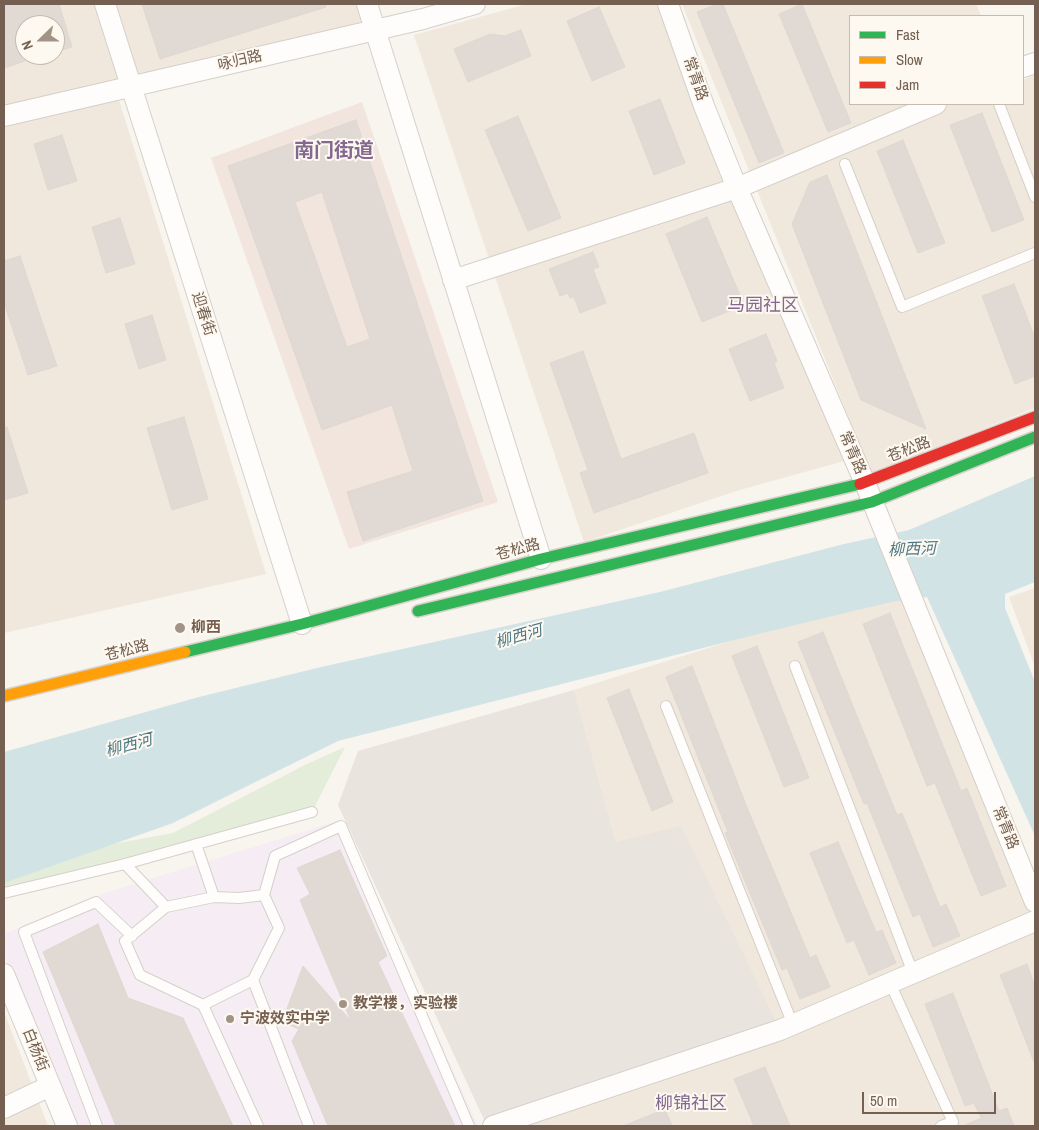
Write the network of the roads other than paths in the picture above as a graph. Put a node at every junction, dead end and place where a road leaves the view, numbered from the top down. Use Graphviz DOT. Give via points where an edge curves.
graph roads {
  1 [pos="105,4"];
  2 [pos="367,4"];
  3 [pos="475,4"];
  4 [pos="668,4"];
  5 [pos="374,29"];
  6 [pos="131,86"];
  7 [pos="934,105"];
  8 [pos="999,105"];
  9 [pos="4,116"];
  10 [pos="845,164"];
  11 [pos="737,188"];
  12 [pos="1035,197"];
  13 [pos="1035,253"];
  14 [pos="453,280"];
  15 [pos="1035,417"];
  16 [pos="1035,437"];
  17 [pos="865,482"];
  18 [pos="874,506"];
  19 [pos="541,559"];
  20 [pos="403,615"];
  21 [pos="302,624"];
  22 [pos="796,666"];
  23 [pos="4,696"];
  24 [pos="666,706"];
  25 [pos="312,812"];
  26 [pos="196,844"];
  27 [pos="125,864"];
  28 [pos="4,893"];
  29 [pos="264,895"];
  30 [pos="214,897"];
  31 [pos="1035,902"];
  32 [pos="166,906"];
  33 [pos="1035,921"];
  34 [pos="132,936"];
  35 [pos="913,973"];
  36 [pos="4,974"];
  37 [pos="253,980"];
  38 [pos="890,983"];
  39 [pos="203,1005"];
  40 [pos="793,1025"];
  41 [pos="50,1086"];
  42 [pos="4,1108"];
  43 [pos="67,1126"];
  44 [pos="97,1126"];
  45 [pos="258,1126"];
  46 [pos="309,1126"];
  47 [pos="469,1126"];
  48 [pos="493,1126"];
  49 [pos="941,1126"];
  1 -- 6 [label="street, 迎春街"];
  2 -- 5 [label="street"];
  3 -- 5 [label="street, 咏归路"];
  4 -- 11 [label="street, 常青路"];
  5 -- 6 [label="street, 咏归路"];
  5 -- 14 [label="street"];
  6 -- 9 [label="street, 咏归路"];
  6 -- 21 [label="street, 迎春街"];
  7 -- 11 [label="street"];
  8 -- 12 [label="lane"];
  10 -- 13 [label="lane" via="902,307"];
  11 -- 14 [label="street"];
  11 -- 17 [label="street, 常青路"];
  14 -- 19 [label="street"];
  15 -- 17 [label="main road, 苍松路"];
  16 -- 18 [label="main road"];
  17 -- 18 [label="street, 常青路"];
  17 -- 19 [label="main road, 苍松路"];
  18 -- 20 [label="main road"];
  18 -- 31 [label="street, 常青路"];
  19 -- 21 [label="main road, 苍松路"];
  21 -- 23 [label="main road, 苍松路"];
  22 -- 35 [label="lane"];
  24 -- 40 [label="lane"];
  25 -- 26 [label="lane"];
  26 -- 27 [label="lane"];
  26 -- 30 [label="lane"];
  27 -- 28 [label="lane"];
  27 -- 32 [label="lane"];
  29 -- 30 [label="lane"];
  29 -- 37 [label="lane" via="279,928"];
  29 -- 47 [label="lane" via="274,856 341,826"];
  30 -- 32 [label="lane"];
  32 -- 34 [label="lane"];
  33 -- 35 [label="street"];
  34 -- 39 [label="lane" via="125,942 140,975"];
  34 -- 44 [label="lane" via="96,902 24,932"];
  35 -- 38 [label="street"];
  36 -- 41 [label="street, 白杨街"];
  37 -- 39 [label="lane"];
  37 -- 46 [label="lane"];
  38 -- 40 [label="street"];
  38 -- 49 [label="lane" via="953,1122"];
  39 -- 45 [label="lane"];
  40 -- 48 [label="street"];
  41 -- 42 [label="street"];
  41 -- 43 [label="street, 白杨街"];
}
